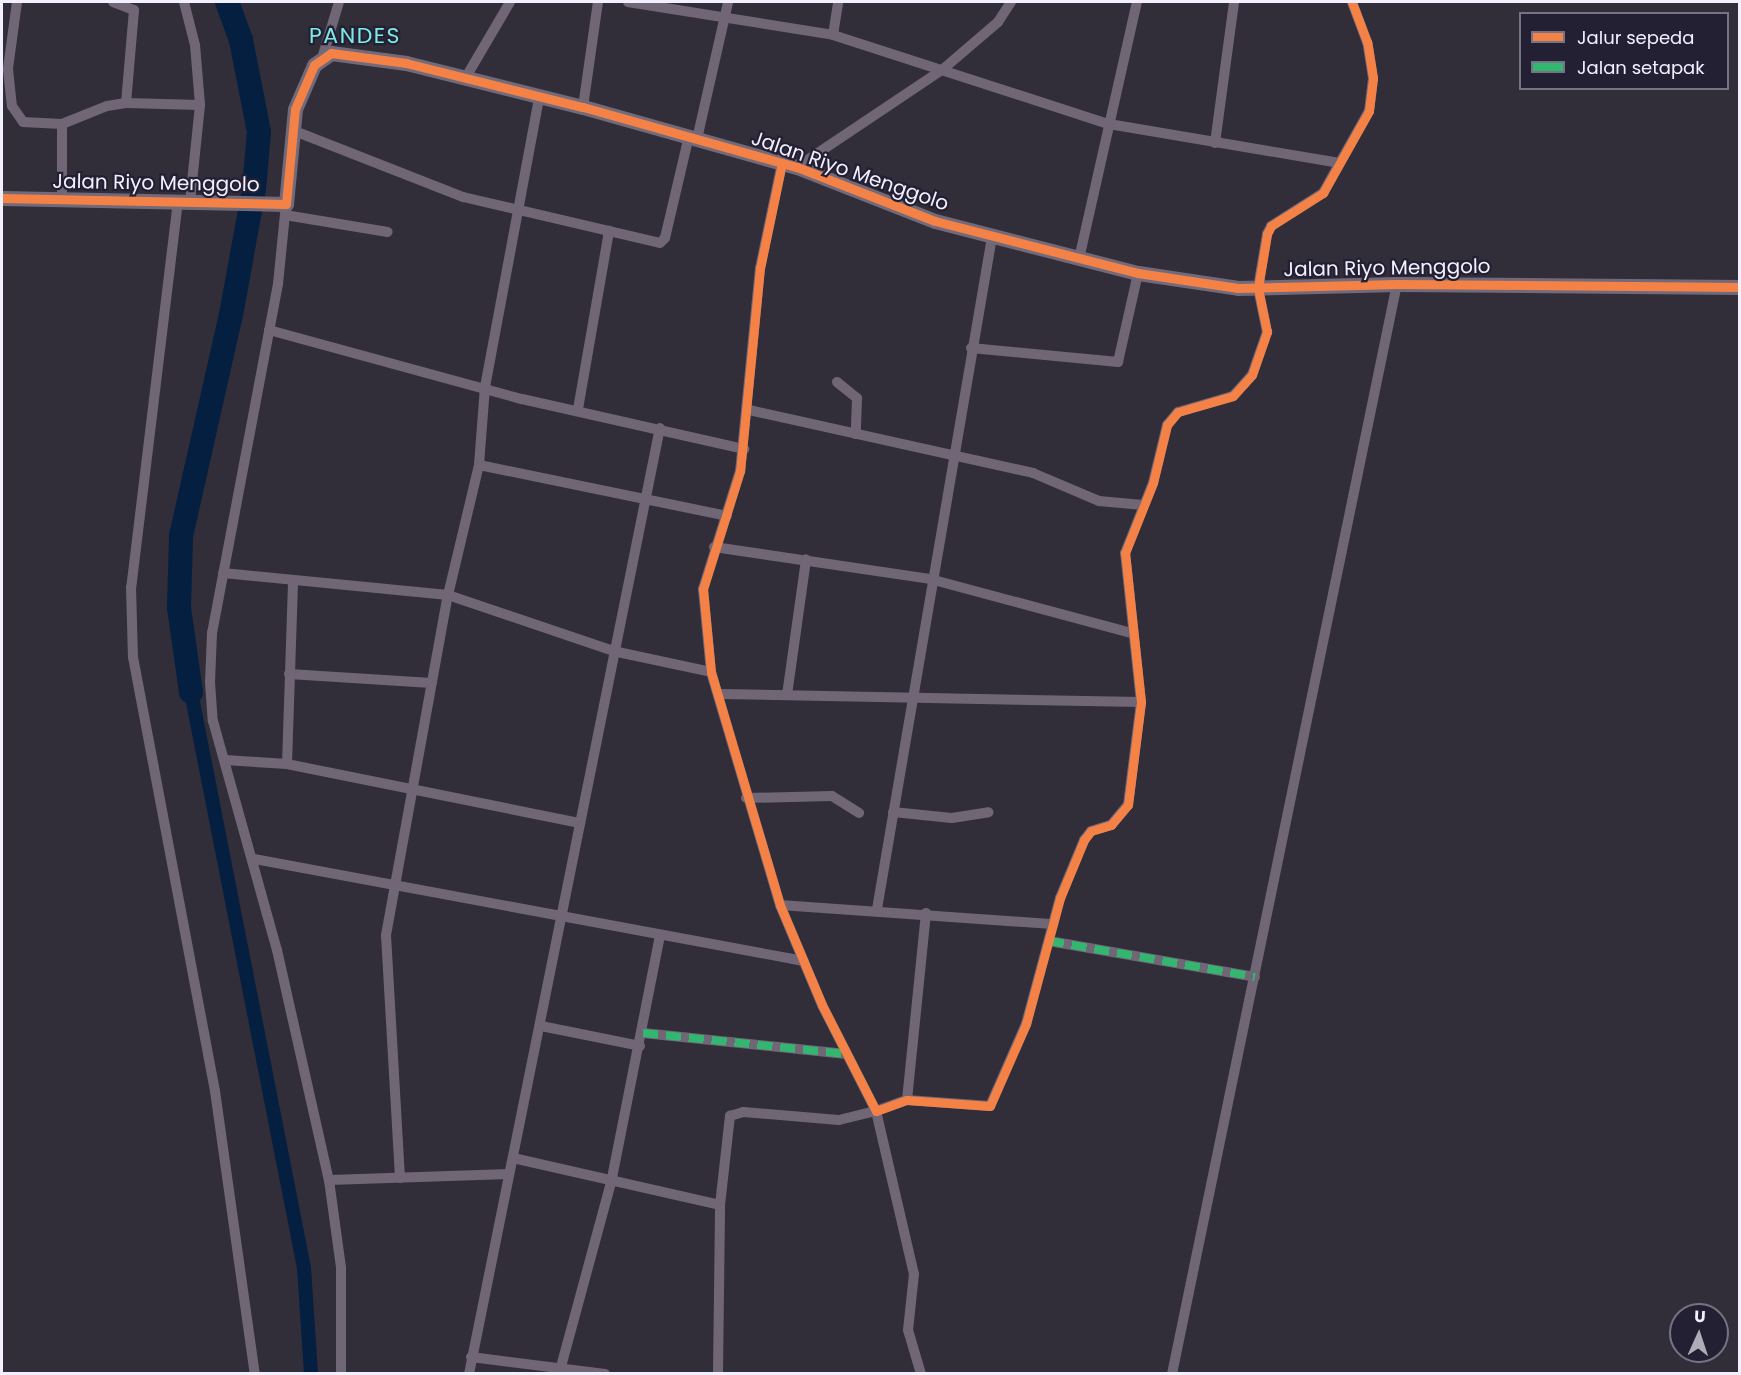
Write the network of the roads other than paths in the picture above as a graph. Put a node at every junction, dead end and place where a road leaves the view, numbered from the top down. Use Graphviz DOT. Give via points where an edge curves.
graph roads {
  1 [pos="17,2"];
  2 [pos="113,2"];
  3 [pos="184,2"];
  4 [pos="339,2"];
  5 [pos="510,2"];
  6 [pos="598,2"];
  7 [pos="628,2"];
  8 [pos="728,2"];
  9 [pos="838,2"];
  10 [pos="1011,2"];
  11 [pos="1137,2"];
  12 [pos="1234,2"];
  13 [pos="1352,2"];
  14 [pos="127,3"];
  15 [pos="727,19"];
  16 [pos="833,35"];
  17 [pos="323,55"];
  18 [pos="942,70"];
  19 [pos="466,77"];
  20 [pos="538,99"];
  21 [pos="126,104"];
  22 [pos="200,105"];
  23 [pos="583,107"];
  24 [pos="63,124"];
  25 [pos="1108,124"];
  26 [pos="292,130"];
  27 [pos="693,137"];
  28 [pos="1215,143"];
  29 [pos="1340,164"];
  30 [pos="789,165"];
  31 [pos="2,198"];
  32 [pos="62,199"];
  33 [pos="184,201"];
  34 [pos="284,208"];
  35 [pos="518,211"];
  36 [pos="609,231"];
  37 [pos="388,232"];
  38 [pos="992,237"];
  39 [pos="1079,259"];
  40 [pos="1138,273"];
  41 [pos="1397,284"];
  42 [pos="1740,287"];
  43 [pos="1258,288"];
  44 [pos="269,330"];
  45 [pos="971,348"];
  46 [pos="837,382"];
  47 [pos="485,387"];
  48 [pos="578,409"];
  49 [pos="749,410"];
  50 [pos="660,428"];
  51 [pos="856,434"];
  52 [pos="744,449"];
  53 [pos="953,453"];
  54 [pos="479,465"];
  55 [pos="644,500"];
  56 [pos="1143,505"];
  57 [pos="727,516"];
  58 [pos="714,547"];
  59 [pos="806,559"];
  60 [pos="222,573"];
  61 [pos="930,579"];
  62 [pos="293,580"];
  63 [pos="448,596"];
  64 [pos="1131,633"];
  65 [pos="613,651"];
  66 [pos="711,672"];
  67 [pos="289,674"];
  68 [pos="432,683"];
  69 [pos="720,694"];
  70 [pos="787,695"];
  71 [pos="910,700"];
  72 [pos="1141,702"];
  73 [pos="225,759"];
  74 [pos="287,764"];
  75 [pos="411,790"];
  76 [pos="746,798"];
  77 [pos="893,812"];
  78 [pos="989,812"];
  79 [pos="859,813"];
  80 [pos="580,823"];
  81 [pos="254,859"];
  82 [pos="393,883"];
  83 [pos="780,905"];
  84 [pos="877,909"];
  85 [pos="926,913"];
  86 [pos="562,918"];
  87 [pos="1053,924"];
  88 [pos="660,936"];
  89 [pos="1049,941"];
  90 [pos="804,961"];
  91 [pos="1255,976"];
  92 [pos="541,1026"];
  93 [pos="643,1033"];
  94 [pos="640,1046"];
  95 [pos="846,1054"];
  96 [pos="907,1100"];
  97 [pos="876,1111"];
  98 [pos="513,1158"];
  99 [pos="509,1174"];
  100 [pos="400,1178"];
  101 [pos="329,1180"];
  102 [pos="611,1183"];
  103 [pos="720,1204"];
  104 [pos="471,1357"];
  105 [pos="560,1371"];
  106 [pos="255,1374"];
  107 [pos="341,1374"];
  108 [pos="469,1374"];
  109 [pos="605,1374"];
  110 [pos="718,1374"];
  111 [pos="921,1374"];
  112 [pos="1172,1374"];
  1 -- 24 [label="street" via="8,69 12,106 23,122"];
  2 -- 14 [label="street"];
  3 -- 22 [label="street" via="195,45"];
  4 -- 17 [label="street"];
  5 -- 19 [label="street"];
  6 -- 23 [label="street"];
  7 -- 15 [label="street"];
  8 -- 15 [label="street"];
  9 -- 16 [label="street"];
  10 -- 18 [label="street" via="999,22"];
  11 -- 25 [label="street"];
  12 -- 28 [label="street"];
  13 -- 29 [label="street" via="1367,42 1373,88 1369,111"];
  14 -- 21 [label="street" via="134,8 135,21"];
  15 -- 16 [label="street"];
  15 -- 27 [label="street"];
  16 -- 18 [label="street"];
  17 -- 19 [label="street, Jalan Riyo Menggolo" via="371,57"];
  17 -- 26 [label="street, Jalan Riyo Menggolo" via="304,82"];
  18 -- 25 [label="street"];
  18 -- 30 [label="street"];
  19 -- 20 [label="street, Jalan Riyo Menggolo"];
  20 -- 23 [label="street, Jalan Riyo Menggolo"];
  20 -- 35 [label="street"];
  21 -- 22 [label="street"];
  21 -- 24 [label="street" via="107,106"];
  22 -- 33 [label="street"];
  23 -- 27 [label="street, Jalan Riyo Menggolo"];
  24 -- 32 [label="street"];
  25 -- 28 [label="street"];
  25 -- 39 [label="street"];
  26 -- 34 [label="street, Jalan Riyo Menggolo"];
  26 -- 35 [label="street" via="463,197"];
  27 -- 30 [label="street, Jalan Riyo Menggolo"];
  27 -- 36 [label="street" via="663,242"];
  28 -- 29 [label="street"];
  29 -- 43 [label="street" via="1314,203 1271,226"];
  30 -- 38 [label="street, Jalan Riyo Menggolo" via="916,215"];
  30 -- 49 [label="street" via="760,268"];
  31 -- 32 [label="street, Jalan Riyo Menggolo"];
  32 -- 33 [label="street, Jalan Riyo Menggolo"];
  33 -- 34 [label="street, Jalan Riyo Menggolo"];
  33 -- 106 [label="street" via="131,587 133,657 217,1102"];
  34 -- 37 [label="street"];
  34 -- 44 [label="street"];
  35 -- 36 [label="street"];
  35 -- 47 [label="street"];
  36 -- 48 [label="street"];
  38 -- 39 [label="street, Jalan Riyo Menggolo"];
  38 -- 45 [label="street"];
  39 -- 40 [label="street, Jalan Riyo Menggolo"];
  40 -- 43 [label="street, Jalan Riyo Menggolo"];
  40 -- 45 [label="street" via="1118,362"];
  41 -- 42 [label="street, Jalan Riyo Menggolo"];
  41 -- 43 [label="street, Jalan Riyo Menggolo"];
  41 -- 91 [label="street"];
  43 -- 56 [label="street" via="1267,332 1252,375 1233,396 1173,416"];
  44 -- 47 [label="street"];
  44 -- 60 [label="street"];
  45 -- 53 [label="street"];
  46 -- 51 [label="street" via="857,398"];
  47 -- 48 [label="street"];
  47 -- 54 [label="street"];
  48 -- 50 [label="street"];
  49 -- 51 [label="street"];
  49 -- 52 [label="street"];
  50 -- 52 [label="street"];
  50 -- 55 [label="street"];
  51 -- 53 [label="street"];
  52 -- 57 [label="street"];
  53 -- 56 [label="street" via="1048,478 1099,501"];
  53 -- 61 [label="street"];
  54 -- 55 [label="street"];
  54 -- 63 [label="street"];
  55 -- 57 [label="street"];
  55 -- 65 [label="street"];
  56 -- 64 [label="street" via="1125,554"];
  57 -- 58 [label="street"];
  58 -- 59 [label="street"];
  58 -- 66 [label="street" via="703,598"];
  59 -- 61 [label="street"];
  59 -- 70 [label="street"];
  60 -- 62 [label="street"];
  60 -- 73 [label="street" via="210,682 213,721"];
  61 -- 64 [label="street"];
  61 -- 71 [label="street"];
  62 -- 63 [label="street"];
  62 -- 67 [label="street"];
  63 -- 65 [label="street"];
  63 -- 68 [label="street"];
  64 -- 72 [label="street"];
  65 -- 66 [label="street"];
  65 -- 80 [label="street"];
  66 -- 69 [label="street"];
  67 -- 68 [label="street"];
  67 -- 74 [label="street"];
  68 -- 75 [label="street"];
  69 -- 70 [label="street"];
  69 -- 76 [label="street"];
  70 -- 71 [label="street"];
  71 -- 72 [label="street"];
  71 -- 77 [label="street"];
  72 -- 87 [label="street" via="1128,805 1112,825 1087,834"];
  73 -- 74 [label="street"];
  73 -- 81 [label="street"];
  74 -- 75 [label="street"];
  75 -- 80 [label="street"];
  75 -- 82 [label="street"];
  76 -- 79 [label="street" via="832,796"];
  76 -- 83 [label="street"];
  77 -- 78 [label="street" via="952,818"];
  77 -- 84 [label="street"];
  80 -- 86 [label="street"];
  81 -- 82 [label="street"];
  81 -- 101 [label="street"];
  82 -- 86 [label="street"];
  82 -- 100 [label="street" via="385,956"];
  83 -- 84 [label="street"];
  83 -- 90 [label="street"];
  84 -- 85 [label="street"];
  85 -- 87 [label="street"];
  85 -- 96 [label="street"];
  86 -- 88 [label="street"];
  86 -- 92 [label="street"];
  87 -- 89 [label="street"];
  88 -- 90 [label="street"];
  88 -- 93 [label="street"];
  89 -- 91 [label="street"];
  89 -- 96 [label="street" via="1032,1007 994,1104"];
  90 -- 95 [label="street"];
  91 -- 112 [label="street"];
  92 -- 94 [label="street"];
  92 -- 98 [label="street"];
  93 -- 94 [label="street"];
  93 -- 95 [label="street"];
  94 -- 102 [label="street"];
  95 -- 97 [label="street"];
  96 -- 97 [label="street"];
  97 -- 103 [label="street" via="839,1120 743,1112 731,1115"];
  97 -- 111 [label="street" via="914,1274 908,1330"];
  98 -- 99 [label="street"];
  98 -- 102 [label="street"];
  99 -- 100 [label="street"];
  99 -- 104 [label="street"];
  100 -- 101 [label="street"];
  101 -- 107 [label="street" via="340,1268"];
  102 -- 103 [label="street"];
  102 -- 105 [label="street"];
  103 -- 110 [label="street"];
  104 -- 105 [label="street"];
  104 -- 108 [label="street"];
  105 -- 109 [label="street"];
}
